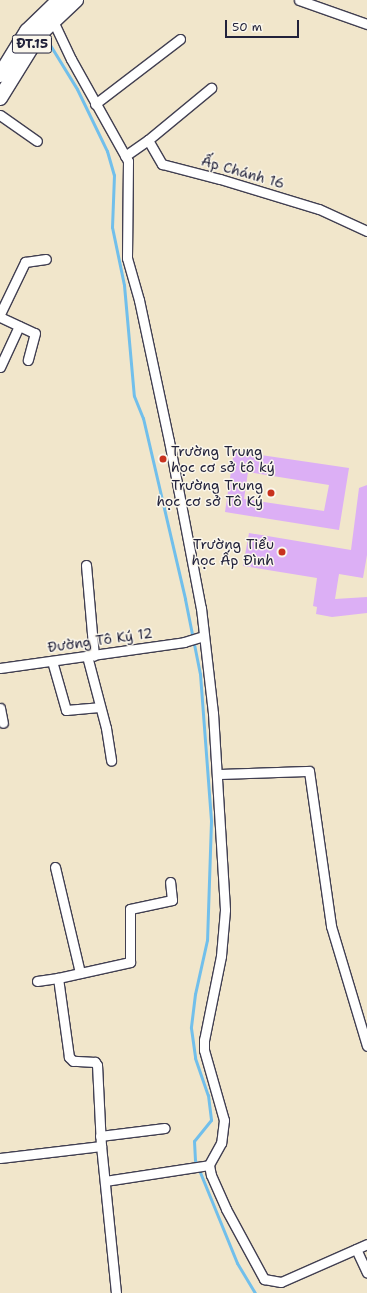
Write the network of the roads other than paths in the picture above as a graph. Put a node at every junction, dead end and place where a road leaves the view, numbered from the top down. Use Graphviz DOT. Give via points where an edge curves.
graph roads {
  1 [pos="59,0"];
  2 [pos="76,0"];
  3 [pos="299,0"];
  4 [pos="53,21"];
  5 [pos="367,24"];
  6 [pos="180,39"];
  7 [pos="0,75"];
  8 [pos="211,88"];
  9 [pos="0,98"];
  10 [pos="96,104"];
  11 [pos="0,115"];
  12 [pos="148,140"];
  13 [pos="37,141"];
  14 [pos="125,156"];
  15 [pos="367,231"];
  16 [pos="46,259"];
  17 [pos="0,315"];
  18 [pos="19,326"];
  19 [pos="28,360"];
  20 [pos="0,367"];
  21 [pos="86,565"];
  22 [pos="201,636"];
  23 [pos="90,656"];
  24 [pos="52,661"];
  25 [pos="0,668"];
  26 [pos="98,707"];
  27 [pos="0,708"];
  28 [pos="3,723"];
  29 [pos="111,761"];
  30 [pos="217,774"];
  31 [pos="55,867"];
  32 [pos="170,882"];
  33 [pos="80,973"];
  34 [pos="58,978"];
  35 [pos="37,981"];
  36 [pos="367,1046"];
  37 [pos="165,1128"];
  38 [pos="100,1136"];
  39 [pos="101,1146"];
  40 [pos="0,1158"];
  41 [pos="206,1166"];
  42 [pos="105,1180"];
  43 [pos="367,1244"];
  44 [pos="356,1249"];
  45 [pos="367,1273"];
  46 [pos="116,1293"];
  1 -- 7 [label="main road, ĐT.15" via="27,31"];
  2 -- 4 [label="main road, ĐT.15"];
  3 -- 5 [label="street"];
  4 -- 9 [label="main road, ĐT.15" via="31,46"];
  4 -- 10 [label="street" via="70,60"];
  6 -- 10 [label="street"];
  8 -- 12 [label="street"];
  10 -- 14 [label="street"];
  11 -- 13 [label="street"];
  12 -- 14 [label="street"];
  12 -- 15 [label="street, Ấp Chánh 16" via="162,164 220,178 319,209"];
  14 -- 22 [label="street" via="128,161 129,185 127,258 139,300 169,441"];
  16 -- 17 [label="street" via="25,262"];
  17 -- 18 [label="street"];
  18 -- 19 [label="street" via="34,333"];
  18 -- 20 [label="street"];
  21 -- 23 [label="street"];
  22 -- 23 [label="street, Đường Tô Ký 12" via="184,642"];
  22 -- 30 [label="street" via="213,712"];
  23 -- 24 [label="street, Đường Tô Ký 12"];
  23 -- 26 [label="street"];
  24 -- 25 [label="street, Đường Tô Ký 12"];
  24 -- 26 [label="street" via="66,710"];
  26 -- 29 [label="street" via="106,728"];
  27 -- 28 [label="street"];
  30 -- 36 [label="street" via="309,771 331,926"];
  30 -- 41 [label="street" via="225,910 221,956 204,1050 224,1120 221,1143"];
  31 -- 33 [label="street"];
  32 -- 33 [label="street" via="172,900 130,909 130,962"];
  33 -- 34 [label="street"];
  34 -- 35 [label="street"];
  34 -- 38 [label="street" via="69,1057 73,1061 95,1062 97,1065"];
  37 -- 38 [label="street"];
  38 -- 39 [label="street"];
  39 -- 40 [label="street"];
  39 -- 42 [label="street"];
  41 -- 42 [label="street"];
  41 -- 44 [label="street" via="264,1279 281,1282"];
  42 -- 46 [label="street"];
  43 -- 44 [label="street"];
  44 -- 45 [label="street"];
}
